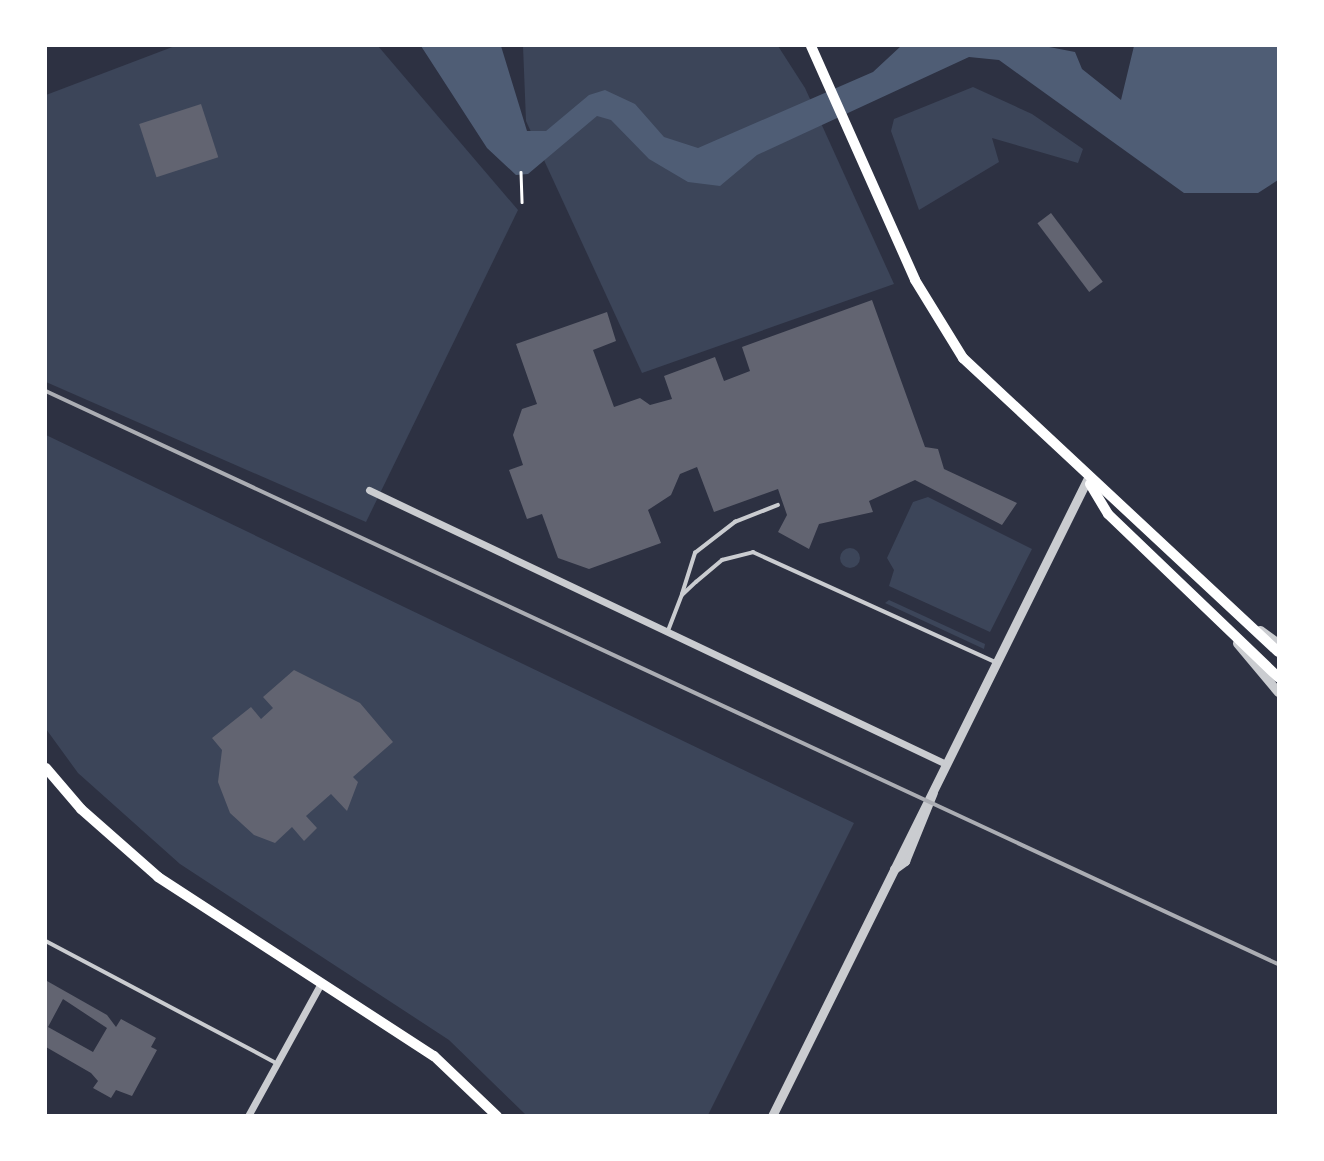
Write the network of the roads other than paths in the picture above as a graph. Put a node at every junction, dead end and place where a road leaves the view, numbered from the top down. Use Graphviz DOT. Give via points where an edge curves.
graph roads {
  1 [pos="811,46"];
  2 [pos="1087,480"];
  3 [pos="369,490"];
  4 [pos="778,505"];
  5 [pos="682,595"];
  6 [pos="1242,616"];
  7 [pos="1226,628"];
  8 [pos="668,631"];
  9 [pos="1279,643"];
  10 [pos="1279,652"];
  11 [pos="996,663"];
  12 [pos="1279,677"];
  13 [pos="1279,692"];
  14 [pos="946,764"];
  15 [pos="46,768"];
  16 [pos="46,941"];
  17 [pos="321,983"];
  18 [pos="277,1063"];
  19 [pos="248,1115"];
  20 [pos="498,1115"];
  21 [pos="772,1115"];
  1 -- 2 [label="main road" via="915,280 950,340"];
  2 -- 6 [label="main road" via="1120,500"];
  2 -- 7 [label="main road" via="1108,514"];
  2 -- 11 [label="street"];
  3 -- 8 [label="street"];
  4 -- 5 [label="lane" via="735,522 695,553"];
  5 -- 8 [label="lane"];
  5 -- 11 [label="lane" via="722,560 763,554"];
  6 -- 9 [label="street"];
  6 -- 10 [label="main road"];
  7 -- 12 [label="main road"];
  7 -- 13 [label="street"];
  8 -- 14 [label="street"];
  11 -- 14 [label="street"];
  14 -- 21 [label="street" via="905,861 894,870"];
  15 -- 17 [label="main road" via="158,877"];
  16 -- 18 [label="lane"];
  17 -- 18 [label="street"];
  17 -- 20 [label="main road" via="434,1056"];
  18 -- 19 [label="street"];
}
